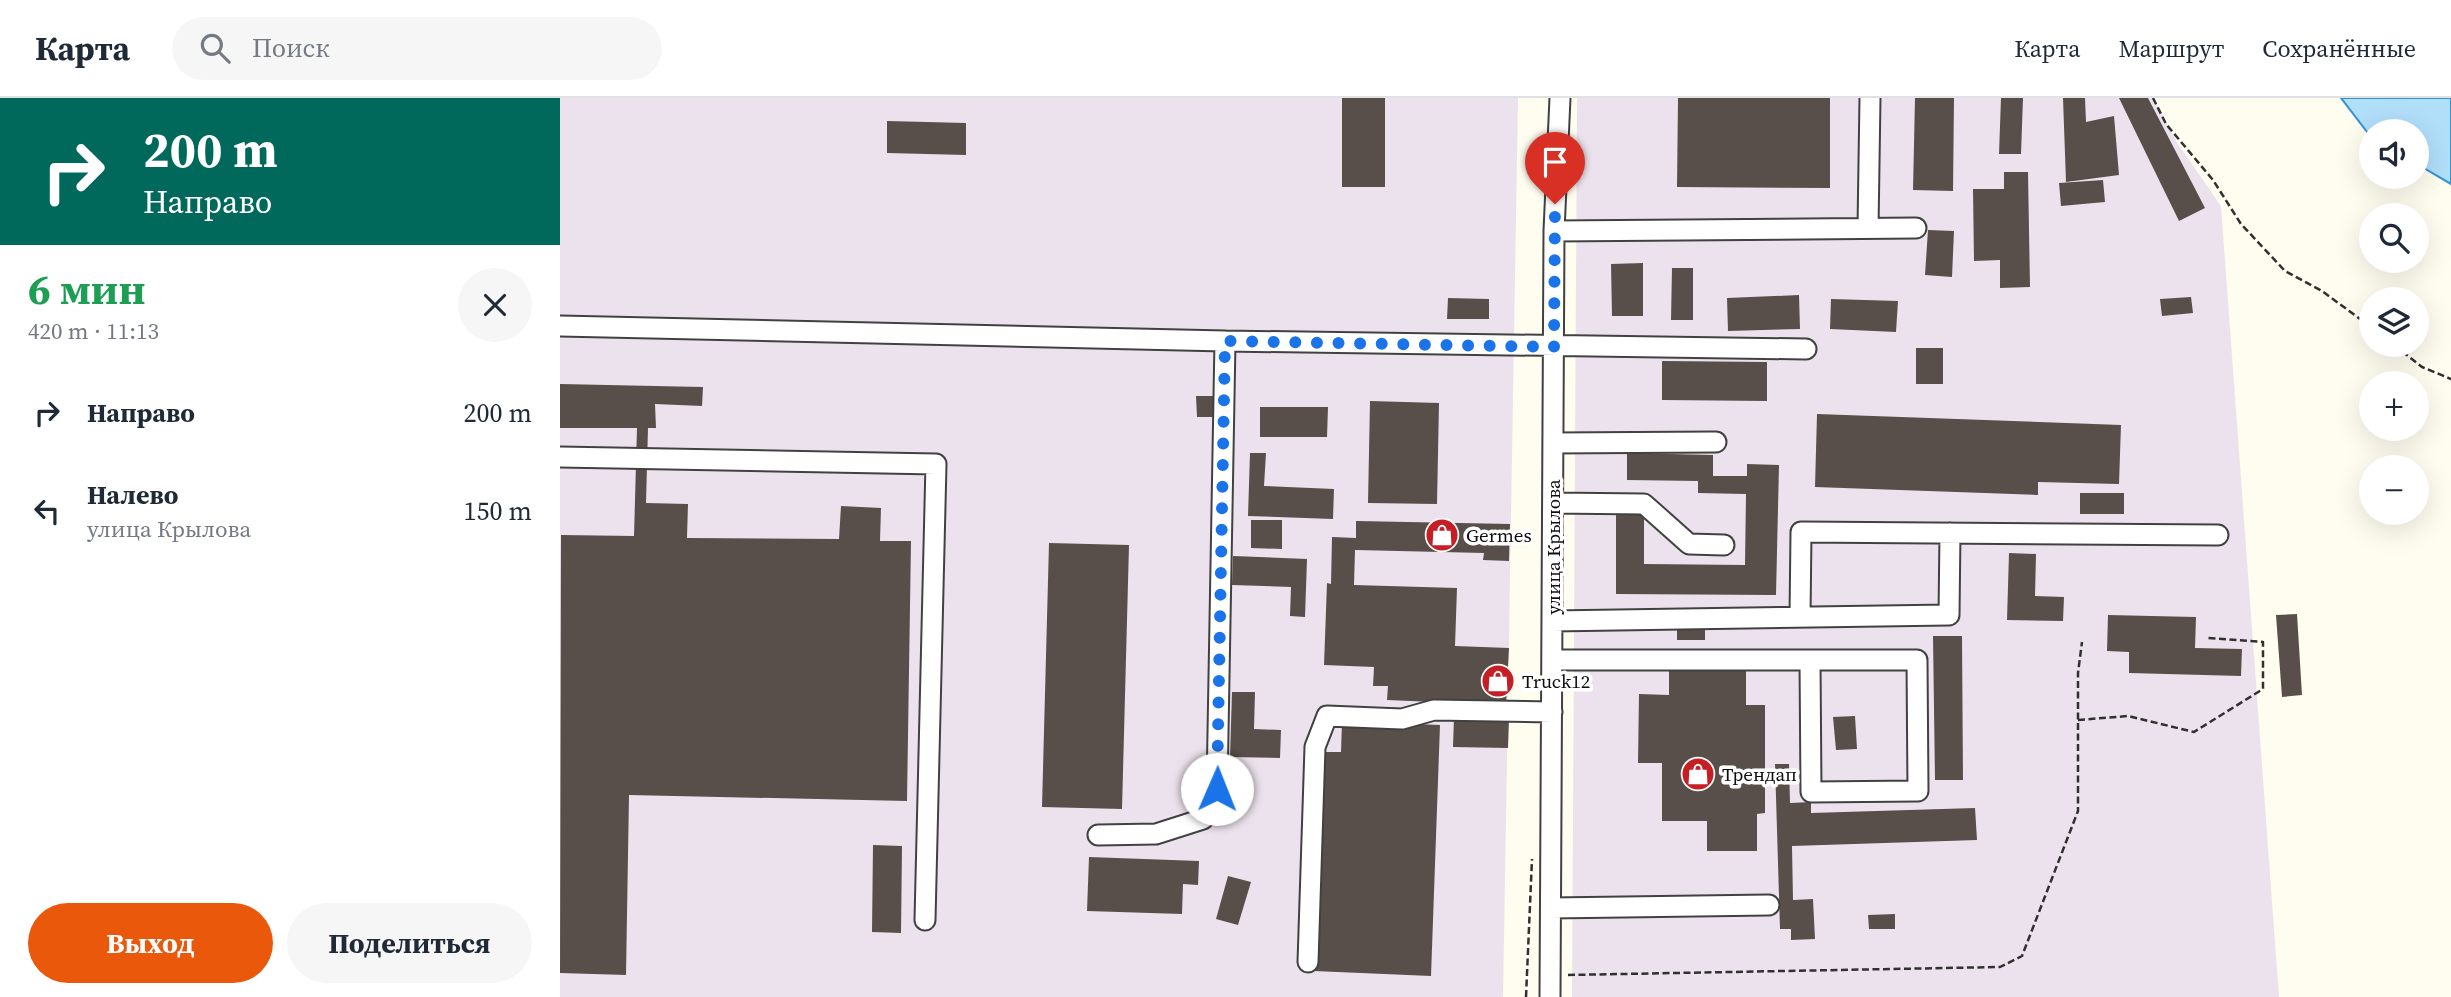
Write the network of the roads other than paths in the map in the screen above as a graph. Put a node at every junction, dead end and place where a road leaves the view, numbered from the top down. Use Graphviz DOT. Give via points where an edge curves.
graph roads {
  1 [pos="1560,98"];
  2 [pos="1870,98"];
  3 [pos="1868,228"];
  4 [pos="1916,228"];
  5 [pos="1554,230"];
  6 [pos="560,326"];
  7 [pos="1225,341"];
  8 [pos="1554,347"];
  9 [pos="1806,349"];
  10 [pos="1716,442"];
  11 [pos="1553,443"];
  12 [pos="560,457"];
  13 [pos="1553,503"];
  14 [pos="1950,533"];
  15 [pos="2218,535"];
  16 [pos="1724,545"];
  17 [pos="1800,617"];
  18 [pos="1552,621"];
  19 [pos="1552,660"];
  20 [pos="1810,660"];
  21 [pos="1552,712"];
  22 [pos="1097,835"];
  23 [pos="1769,905"];
  24 [pos="1551,908"];
  25 [pos="925,920"];
  26 [pos="1308,962"];
  27 [pos="1550,997"];
  1 -- 5 [label="street, улица Крылова"];
  2 -- 3 [label="street"];
  3 -- 4 [label="street"];
  3 -- 5 [label="street"];
  5 -- 8 [label="street, улица Крылова"];
  6 -- 7 [label="street"];
  7 -- 8 [label="street"];
  7 -- 22 [label="street" via="1217,789 1203,819 1156,834"];
  8 -- 9 [label="street"];
  8 -- 11 [label="street, улица Крылова"];
  10 -- 11 [label="street"];
  11 -- 13 [label="street, улица Крылова"];
  12 -- 25 [label="street" via="936,464"];
  13 -- 16 [label="street" via="1644,503 1689,544"];
  13 -- 18 [label="street, улица Крылова"];
  14 -- 15 [label="street"];
  14 -- 17 [label="street" via="1949,615"];
  14 -- 17 [label="street" via="1801,532"];
  17 -- 18 [label="street"];
  18 -- 19 [label="street, улица Крылова"];
  19 -- 20 [label="street"];
  19 -- 21 [label="street, улица Крылова"];
  20 -- 20 [label="street" via="1917,660 1917,791 1811,792"];
  21 -- 24 [label="street, улица Крылова"];
  21 -- 26 [label="street" via="1434,710 1402,719 1327,716 1315,747"];
  23 -- 24 [label="street"];
  24 -- 27 [label="street, улица Крылова"];
}
